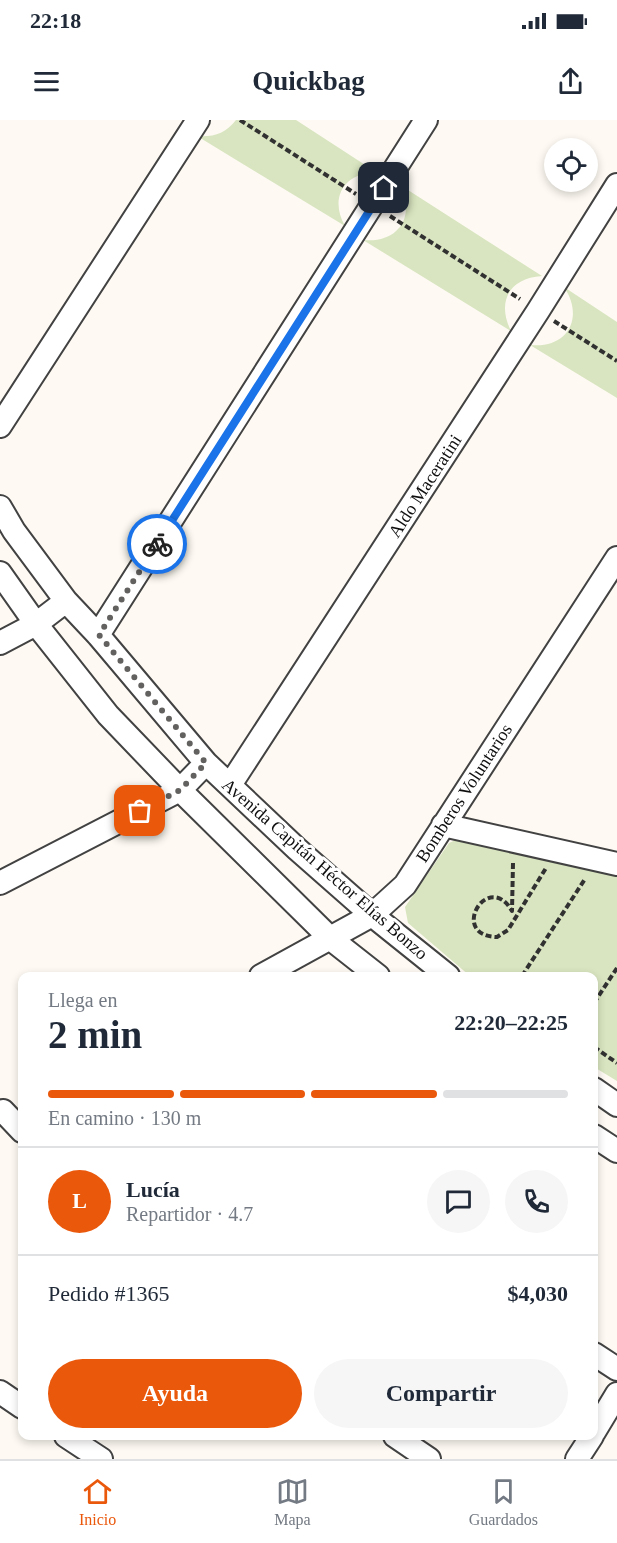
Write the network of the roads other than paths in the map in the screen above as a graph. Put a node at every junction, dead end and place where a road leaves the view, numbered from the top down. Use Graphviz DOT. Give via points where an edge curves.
graph roads {
  1 [pos="198,120"];
  2 [pos="426,120"];
  3 [pos="617,185"];
  4 [pos="0,426"];
  5 [pos="0,507"];
  6 [pos="617,558"];
  7 [pos="0,573"];
  8 [pos="66,601"];
  9 [pos="36,624"];
  10 [pos="99,635"];
  11 [pos="0,643"];
  12 [pos="206,763"];
  13 [pos="230,785"];
  14 [pos="180,790"];
  15 [pos="443,825"];
  16 [pos="607,861"];
  17 [pos="0,883"];
  18 [pos="372,915"];
  19 [pos="331,939"];
  20 [pos="269,972"];
  21 [pos="373,972"];
  22 [pos="443,972"];
  23 [pos="598,1092"];
  24 [pos="617,1106"];
  25 [pos="8,1108"];
  26 [pos="18,1124"];
  27 [pos="598,1139"];
  28 [pos="617,1151"];
  29 [pos="598,1357"];
  30 [pos="617,1369"];
  31 [pos="617,1394"];
  32 [pos="598,1425"];
  33 [pos="72,1440"];
  34 [pos="401,1440"];
  35 [pos="589,1440"];
  36 [pos="101,1459"];
  37 [pos="429,1459"];
  38 [pos="577,1459"];
  1 -- 4 [label="street"];
  2 -- 10 [label="street"];
  3 -- 13 [label="street, Aldo Maceratini"];
  5 -- 8 [label="street, Avenida Capitán Héctor Elías Bonzo"];
  6 -- 15 [label="street, Bomberos Voluntarios"];
  7 -- 9 [label="street, Avenida Capitán Héctor Elías Bonzo"];
  8 -- 9 [label="street"];
  8 -- 10 [label="street, Avenida Capitán Héctor Elías Bonzo"];
  9 -- 11 [label="street"];
  9 -- 14 [label="street, Avenida Capitán Héctor Elías Bonzo" via="108,715"];
  10 -- 12 [label="street, Avenida Capitán Héctor Elías Bonzo"];
  12 -- 13 [label="street, Avenida Capitán Héctor Elías Bonzo"];
  12 -- 14 [label="street"];
  13 -- 18 [label="street, Avenida Capitán Héctor Elías Bonzo"];
  14 -- 17 [label="street"];
  14 -- 19 [label="street, Avenida Capitán Héctor Elías Bonzo"];
  15 -- 16 [label="street"];
  15 -- 18 [label="street, Bomberos Voluntarios" via="405,885"];
  18 -- 19 [label="street, Bomberos Voluntarios"];
  18 -- 22 [label="street, Avenida Capitán Héctor Elías Bonzo"];
  19 -- 20 [label="street, Bomberos Voluntarios"];
  19 -- 21 [label="street, Avenida Capitán Héctor Elías Bonzo"];
  23 -- 24 [label="street"];
  25 -- 26 [label="street"];
  27 -- 28 [label="street"];
  29 -- 30 [label="street"];
  31 -- 32 [label="street"];
  33 -- 36 [label="street"];
  34 -- 37 [label="street"];
  35 -- 38 [label="street"];
}
